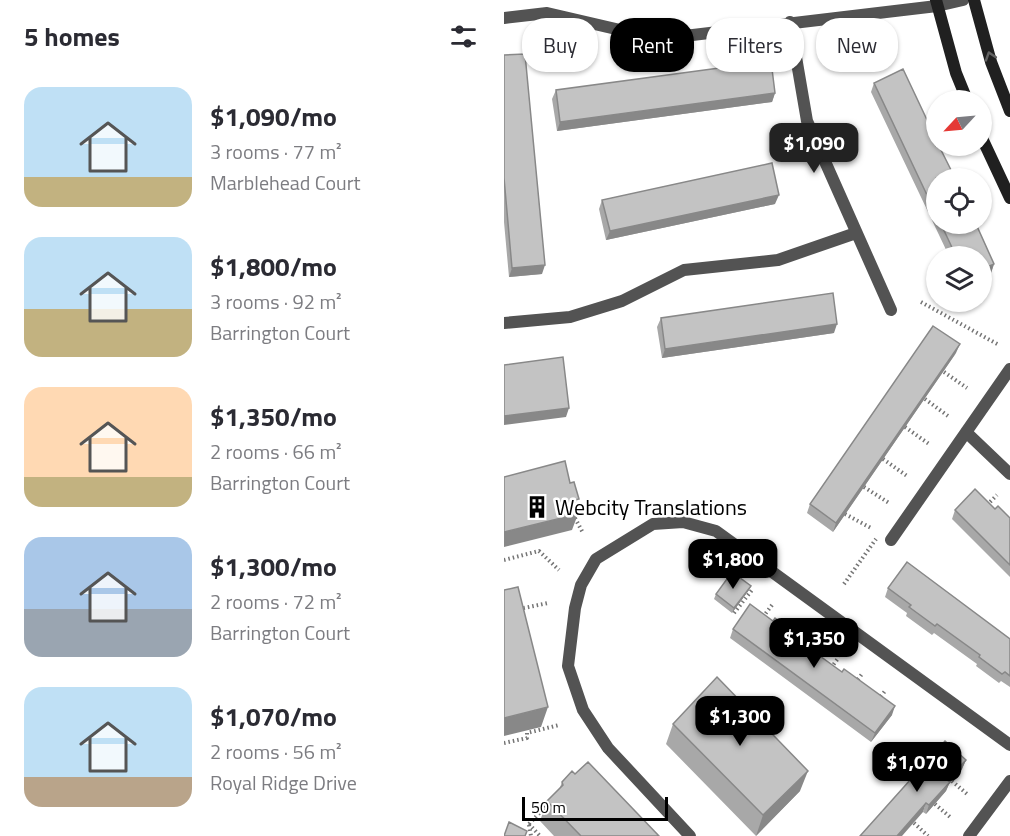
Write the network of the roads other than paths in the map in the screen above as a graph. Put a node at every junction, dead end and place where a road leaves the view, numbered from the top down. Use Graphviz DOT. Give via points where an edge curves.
graph roads {
  1 [pos="963,0"];
  2 [pos="974,0"];
  3 [pos="937,3"];
  4 [pos="504,18"];
  5 [pos="804,20"];
  6 [pos="706,33"];
  7 [pos="799,72"];
  8 [pos="963,90"];
  9 [pos="1010,111"];
  10 [pos="990,156"];
  11 [pos="1010,198"];
  12 [pos="856,233"];
  13 [pos="891,310"];
  14 [pos="504,323"];
  15 [pos="1010,369"];
  16 [pos="966,432"];
  17 [pos="1010,474"];
  18 [pos="891,540"];
  19 [pos="1010,745"];
  20 [pos="1010,780"];
  21 [pos="690,836"];
  22 [pos="969,836"];
  1 -- 3 [label="street"];
  9 -- 2 [label="street, one-way"];
  3 -- 5 [label="street"];
  3 -- 8 [label="street"];
  4 -- 6 [label="street" via="547,13 659,39"];
  7 -- 12 [label="street" via="807,121"];
  10 -- 11 [label="street"];
  12 -- 13 [label="street"];
  12 -- 14 [label="street" via="778,260 684,270 622,301 570,317"];
  15 -- 16 [label="street"];
  16 -- 17 [label="street"];
  16 -- 18 [label="street"];
  19 -- 21 [label="street" via="716,531 683,522 653,524 596,559 581,585 568,666 583,710 596,732"];
  20 -- 22 [label="street"];
}
